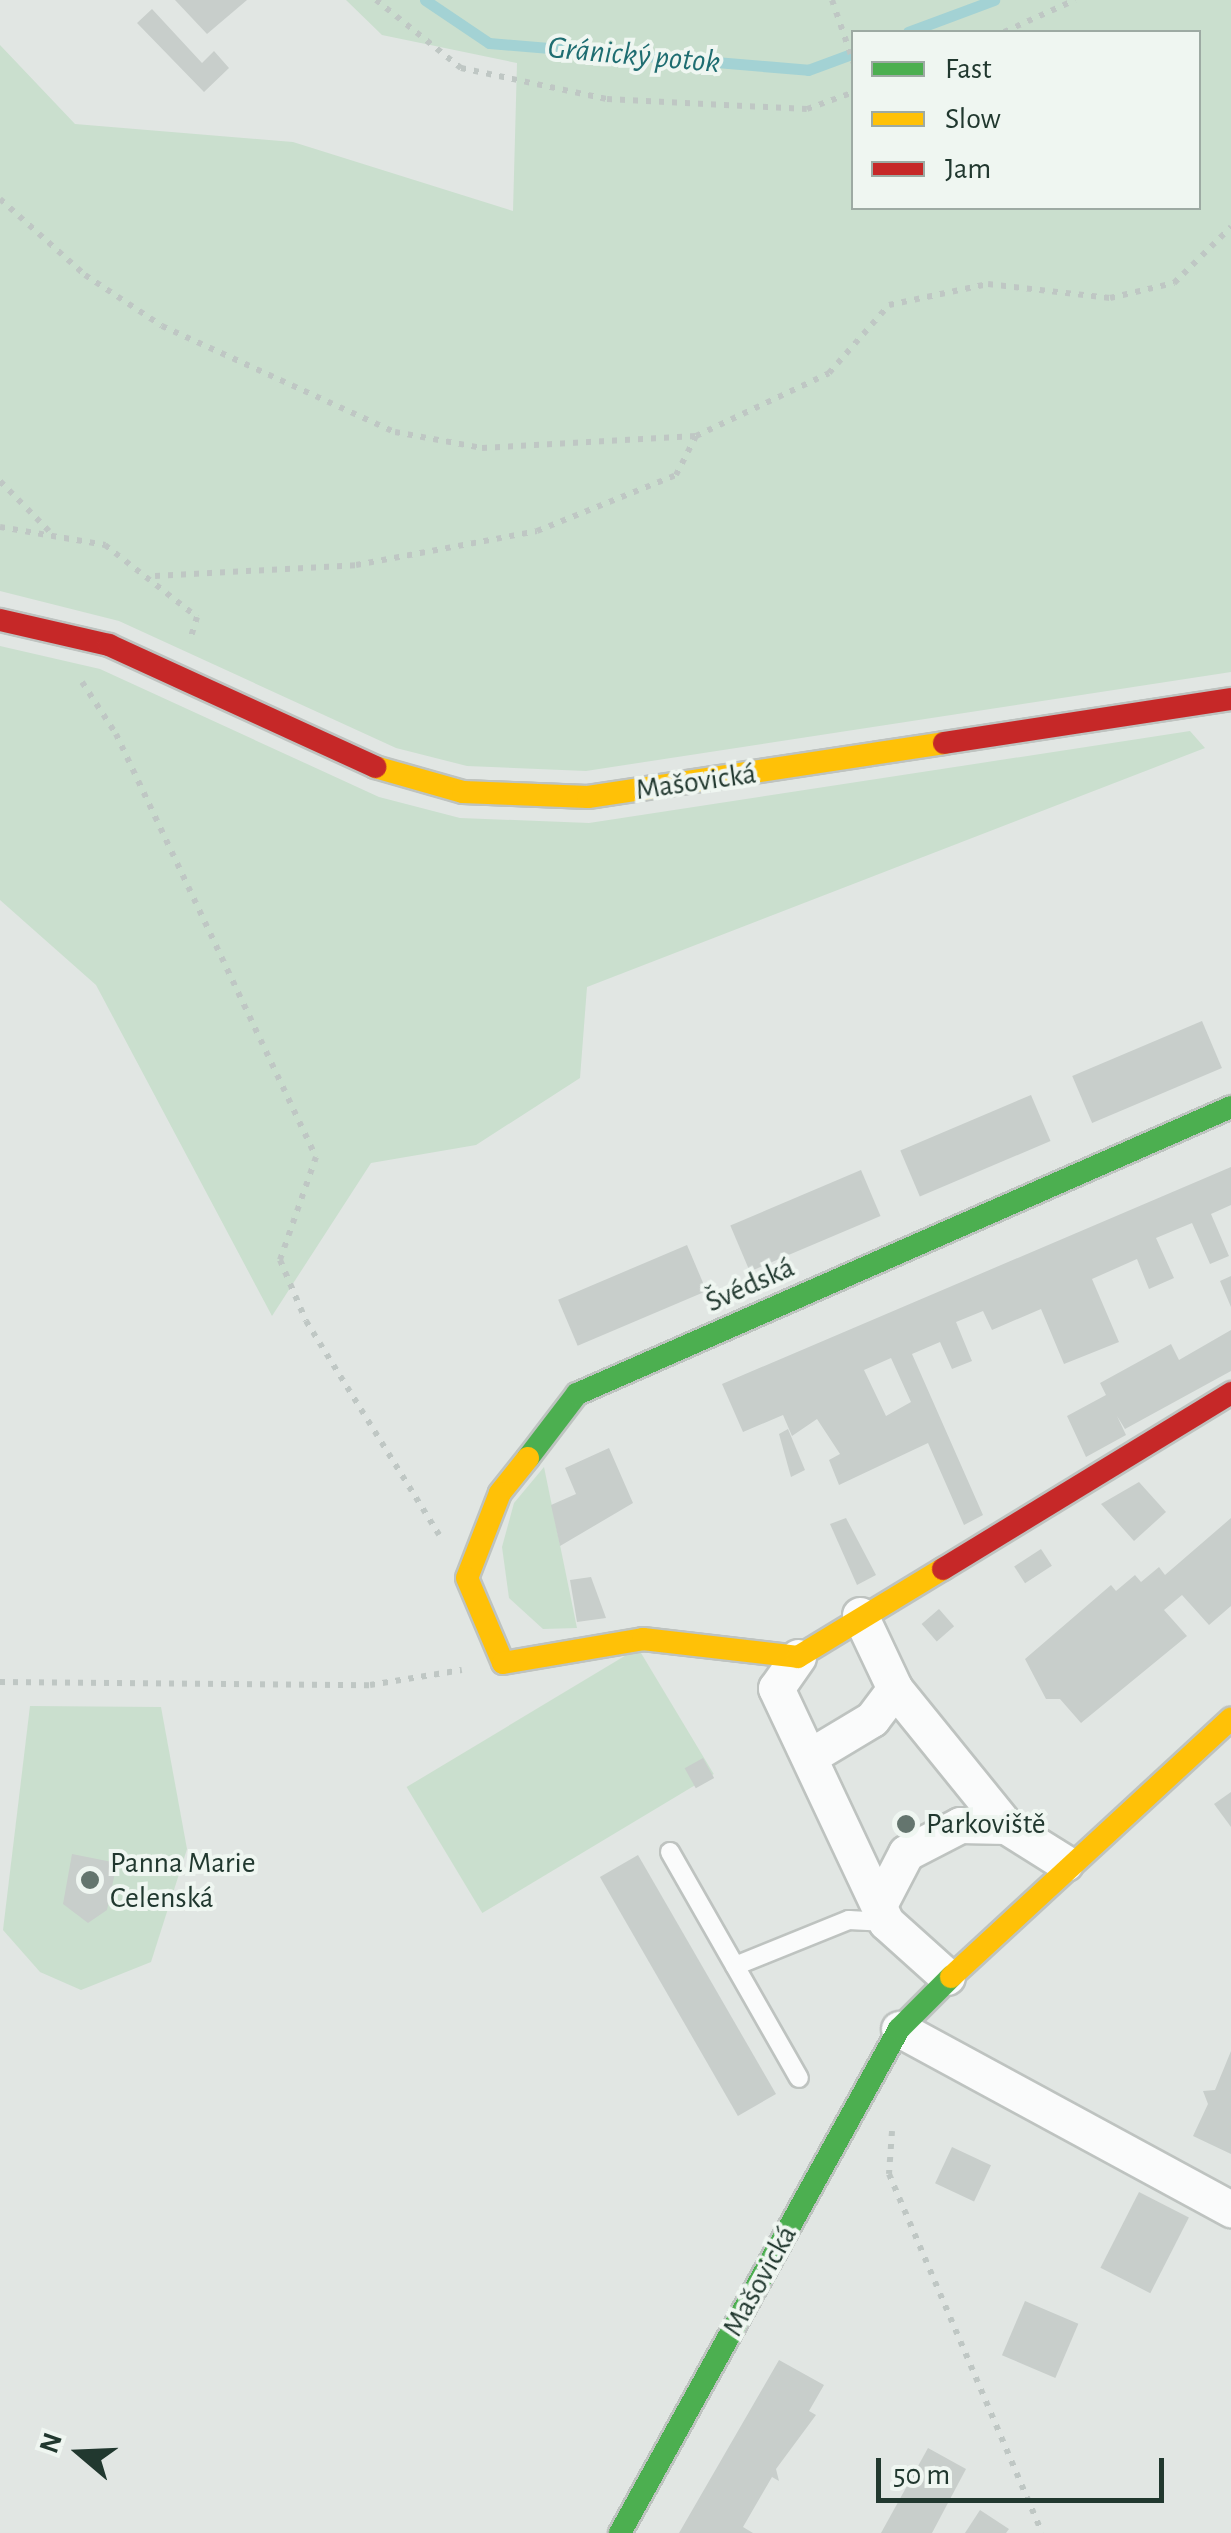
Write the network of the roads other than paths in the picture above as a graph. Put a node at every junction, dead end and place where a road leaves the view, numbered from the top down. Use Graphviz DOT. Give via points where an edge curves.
graph roads {
  1 [pos="0,620"];
  2 [pos="1231,699"];
  3 [pos="1231,1107"];
  4 [pos="1231,1393"];
  5 [pos="860,1615"];
  6 [pos="798,1657"];
  7 [pos="895,1688"];
  8 [pos="1231,1718"];
  9 [pos="812,1754"];
  10 [pos="1006,1826"];
  11 [pos="670,1852"];
  12 [pos="1065,1863"];
  13 [pos="882,1914"];
  14 [pos="736,1966"];
  15 [pos="946,1977"];
  16 [pos="900,2030"];
  17 [pos="799,2078"];
  18 [pos="1231,2209"];
  19 [pos="620,2533"];
  1 -- 2 [label="street, Mašovická" via="46,626 179,677 388,773 463,792 588,797"];
  3 -- 6 [label="street, Švédská" via="577,1394 500,1493 466,1578 503,1663 643,1639"];
  4 -- 5 [label="street"];
  5 -- 6 [label="street"];
  5 -- 7 [label="street"];
  6 -- 9 [label="street" via="776,1688"];
  7 -- 9 [label="street" via="872,1719"];
  7 -- 10 [label="street"];
  8 -- 12 [label="street, Mašovická"];
  9 -- 13 [label="street"];
  10 -- 12 [label="street"];
  10 -- 13 [label="street" via="960,1825 906,1852"];
  11 -- 14 [label="lane"];
  12 -- 15 [label="street, Mašovická"];
  13 -- 14 [label="lane" via="849,1920"];
  13 -- 15 [label="street"];
  14 -- 17 [label="lane"];
  15 -- 16 [label="street, Mašovická"];
  16 -- 18 [label="street"];
  16 -- 19 [label="street, Mašovická"];
}
